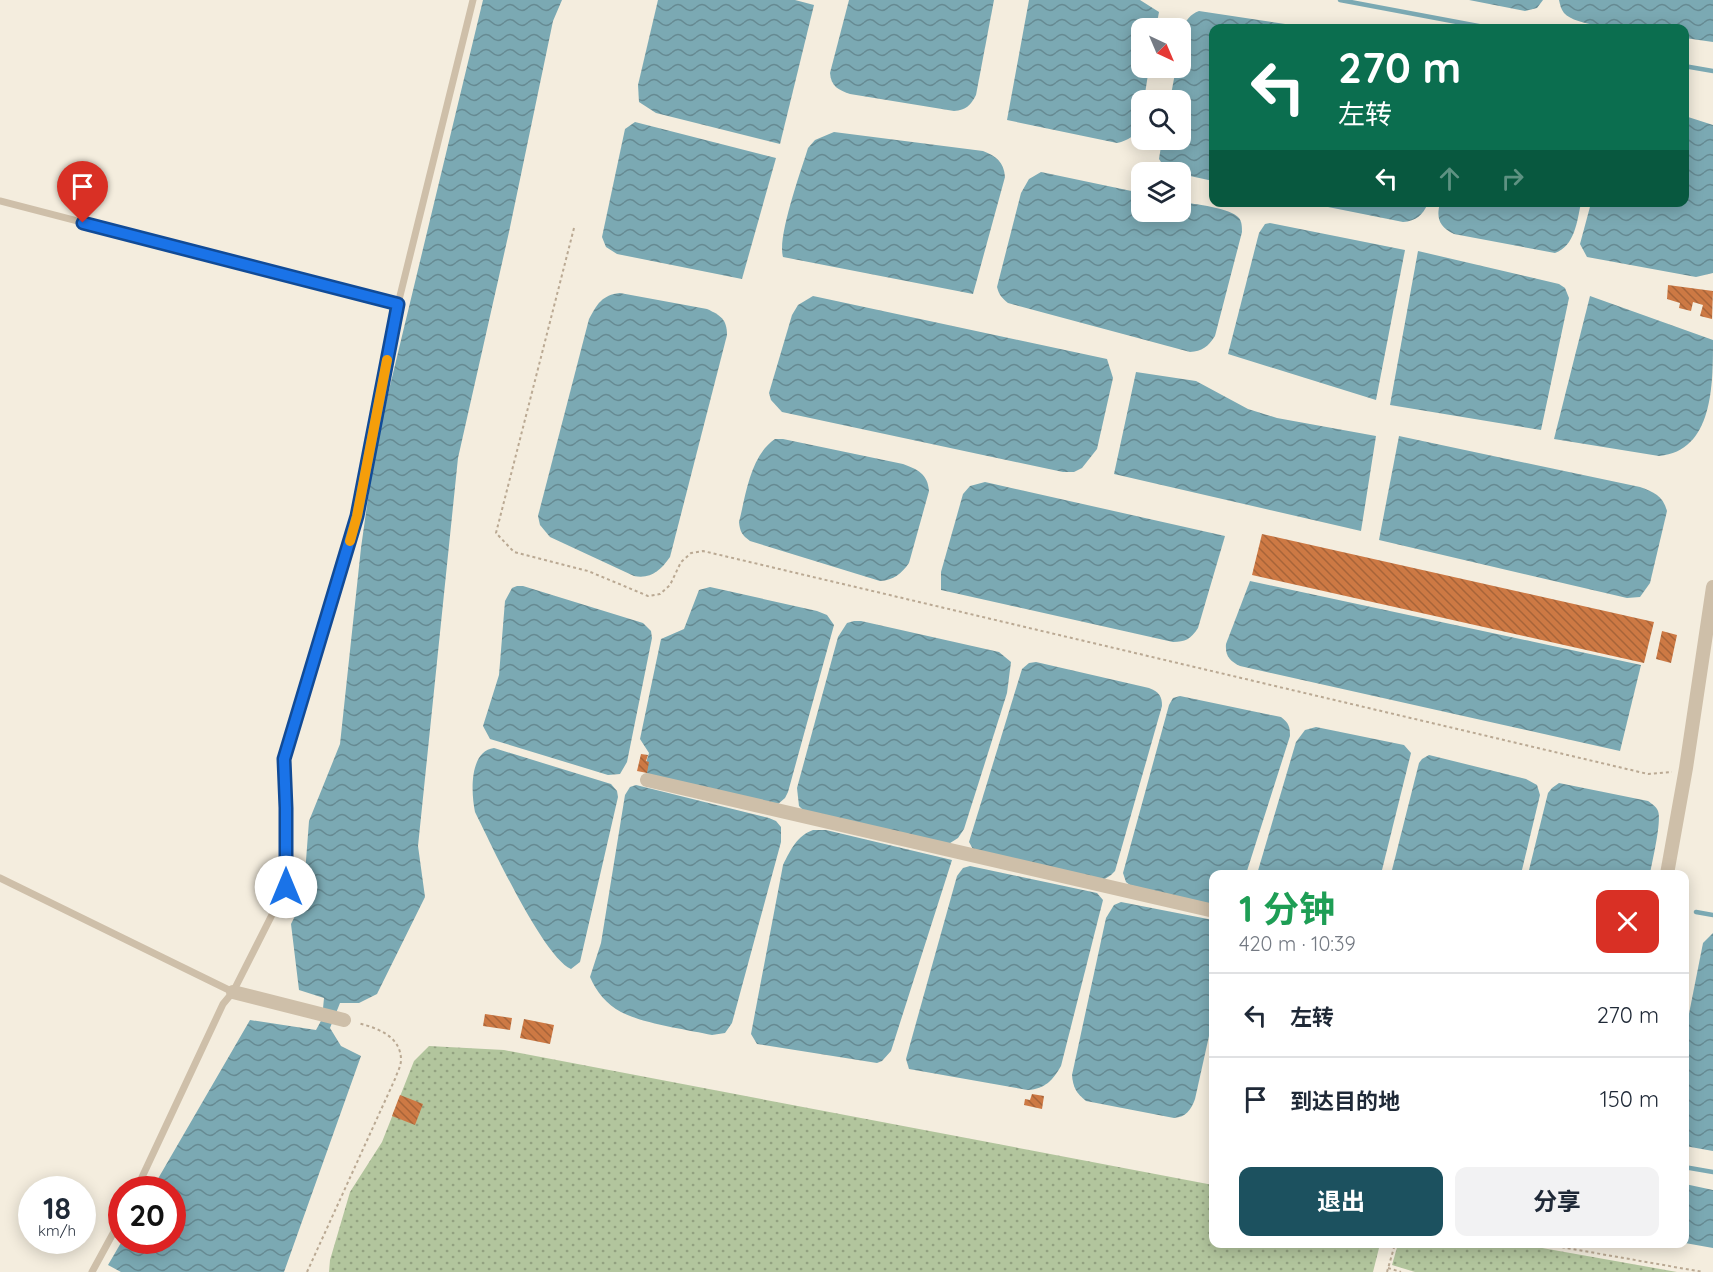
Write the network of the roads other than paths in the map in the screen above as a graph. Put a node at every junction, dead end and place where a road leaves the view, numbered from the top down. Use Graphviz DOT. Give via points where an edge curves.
graph roads {
  1 [pos="473,0"];
  2 [pos="0,201"];
  3 [pos="398,304"];
  4 [pos="1713,587"];
  5 [pos="647,780"];
  6 [pos="1668,870"];
  7 [pos="0,878"];
  8 [pos="1209,910"];
  9 [pos="233,992"];
  10 [pos="344,1020"];
  11 [pos="143,1176"];
  12 [pos="108,1243"];
  13 [pos="92,1272"];
  1 -- 3 [label="lane"];
  2 -- 3 [label="lane"];
  3 -- 9 [label="lane" via="357,516 284,759 286,887"];
  4 -- 6 [label="street"];
  5 -- 8 [label="street"];
  7 -- 9 [label="lane"];
  9 -- 10 [label="street"];
  9 -- 11 [label="lane" via="223,1004"];
  12 -- 13 [label="lane"];
}
